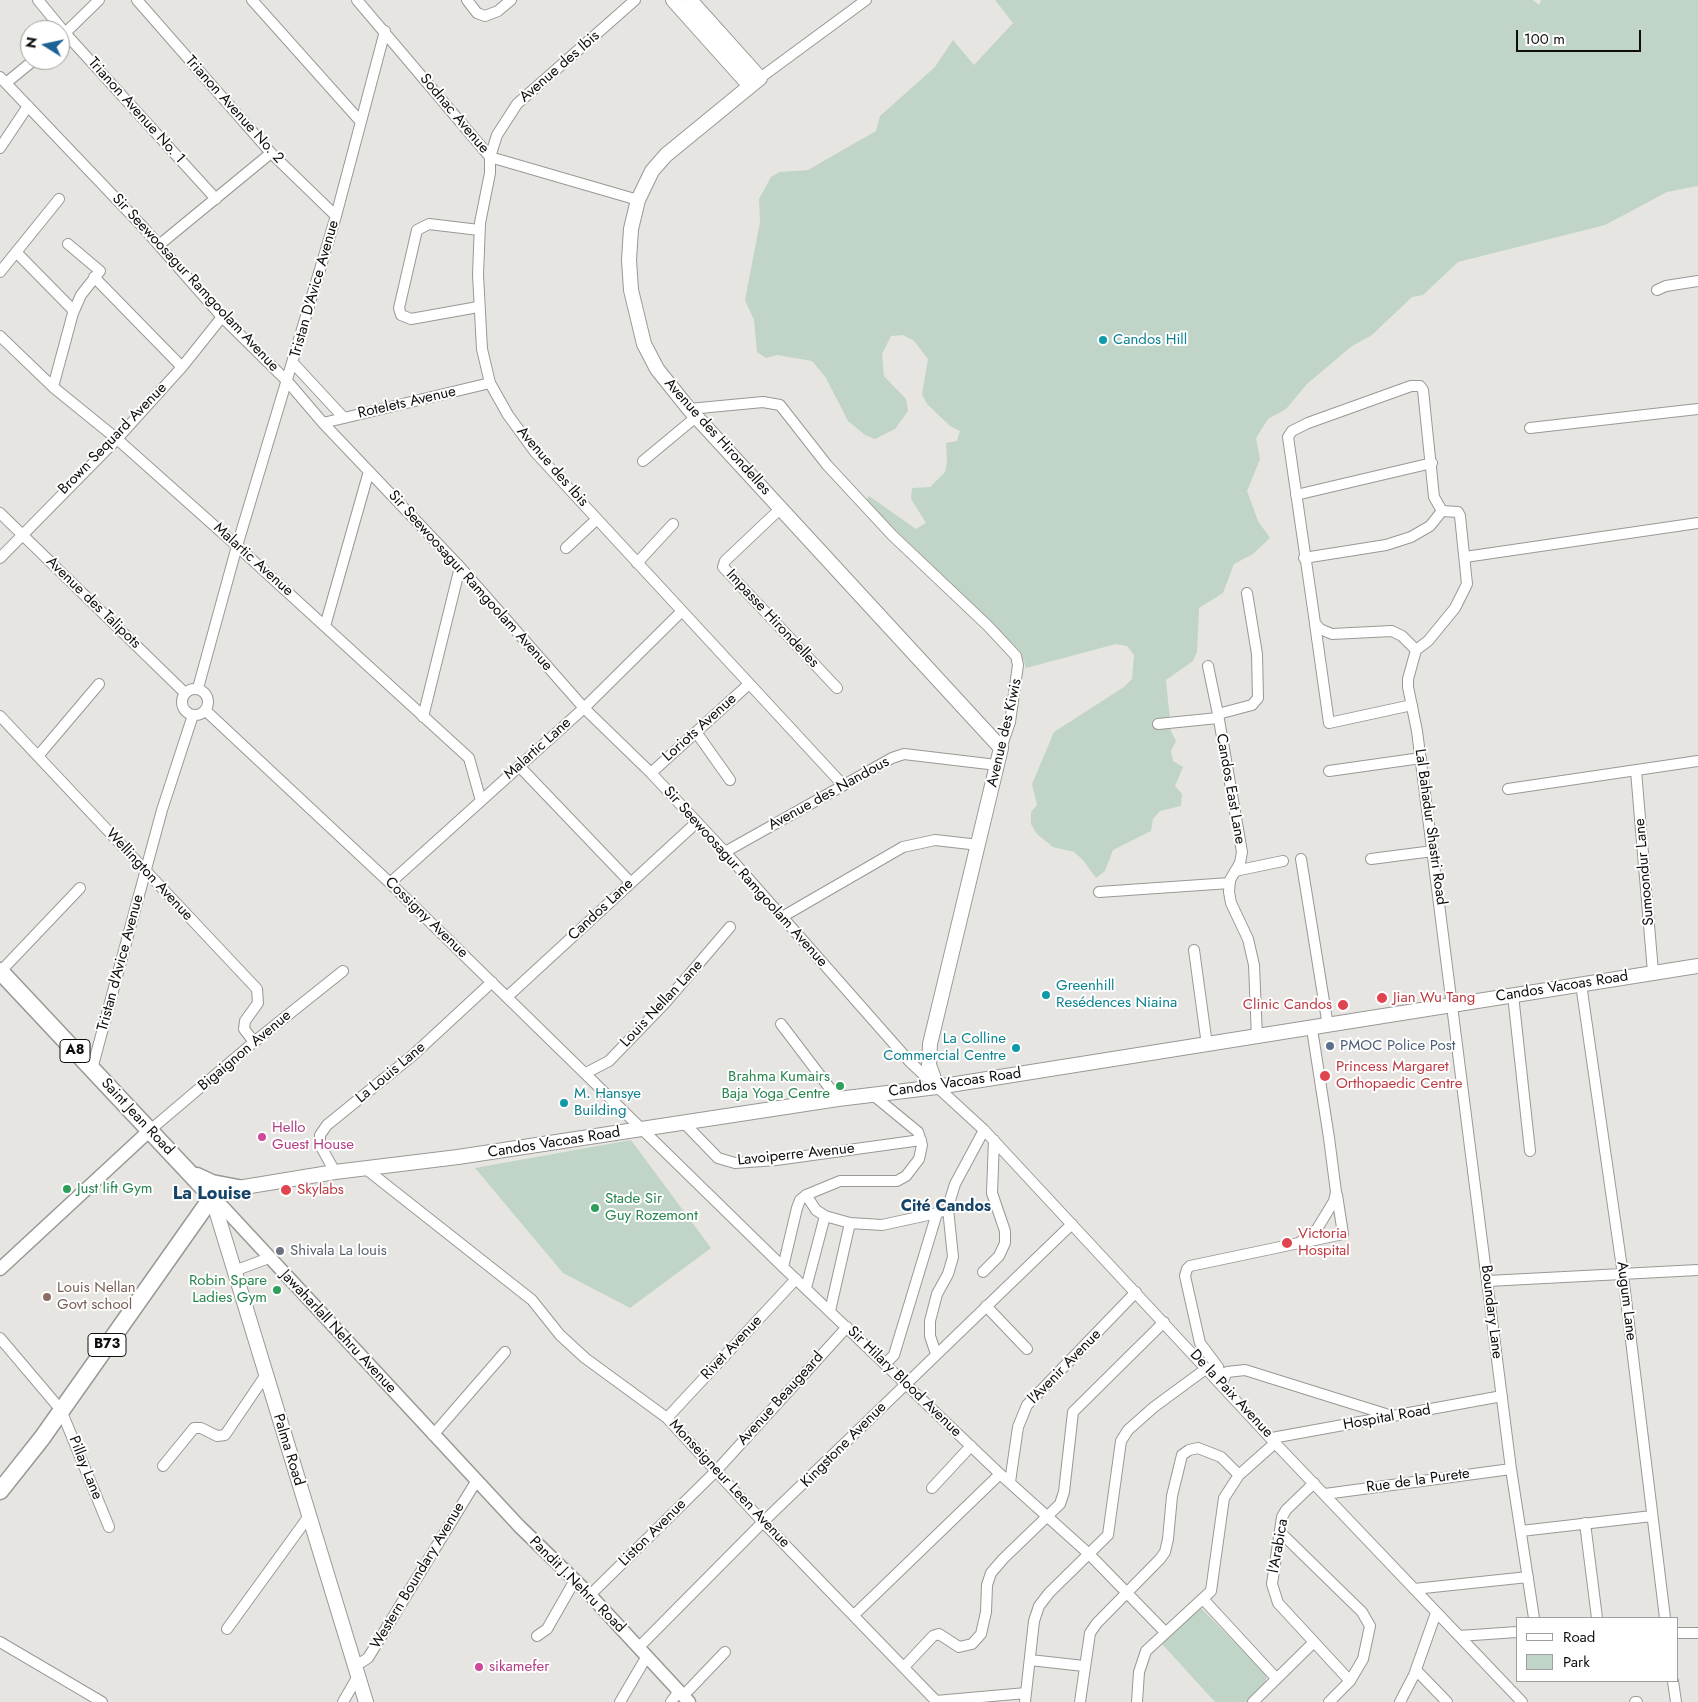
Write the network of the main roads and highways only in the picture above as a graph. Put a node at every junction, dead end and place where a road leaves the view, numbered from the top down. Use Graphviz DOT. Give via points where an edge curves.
graph roads {
  1 [pos="674,0"];
  2 [pos="690,0"];
  3 [pos="755,82"];
  4 [pos="1001,748"];
  5 [pos="1698,966"];
  6 [pos="0,972"];
  7 [pos="937,1087"];
  8 [pos="185,1167"];
  9 [pos="238,1188"];
  10 [pos="212,1197"];
  11 [pos="0,1491"];
  12 [pos="366,1702"];
  1 -- 3 [label="main road"];
  2 -- 3 [label="main road"];
  3 -- 4 [label="main road, Avenue des Hirondelles" via="666,155 652,171 638,200 631,229 629,260 631,290 644,344 657,369 693,413"];
  4 -- 7 [label="main road, Avenue des Kiwis" via="930,1044 929,1065"];
  5 -- 7 [label="main road, Candos Vacoas Road"];
  6 -- 8 [label="main road, Saint Jean Road / A8"];
  7 -- 9 [label="main road, Candos Vacoas Road"];
  8 -- 9 [label="main road" via="204,1180"];
  8 -- 10 [label="main road, Saint Jean Road / A8"];
  9 -- 10 [label="main road, Candos Vacoas Road"];
  10 -- 11 [label="main road, B73"];
  10 -- 12 [label="main road, Palma Road"];
}
